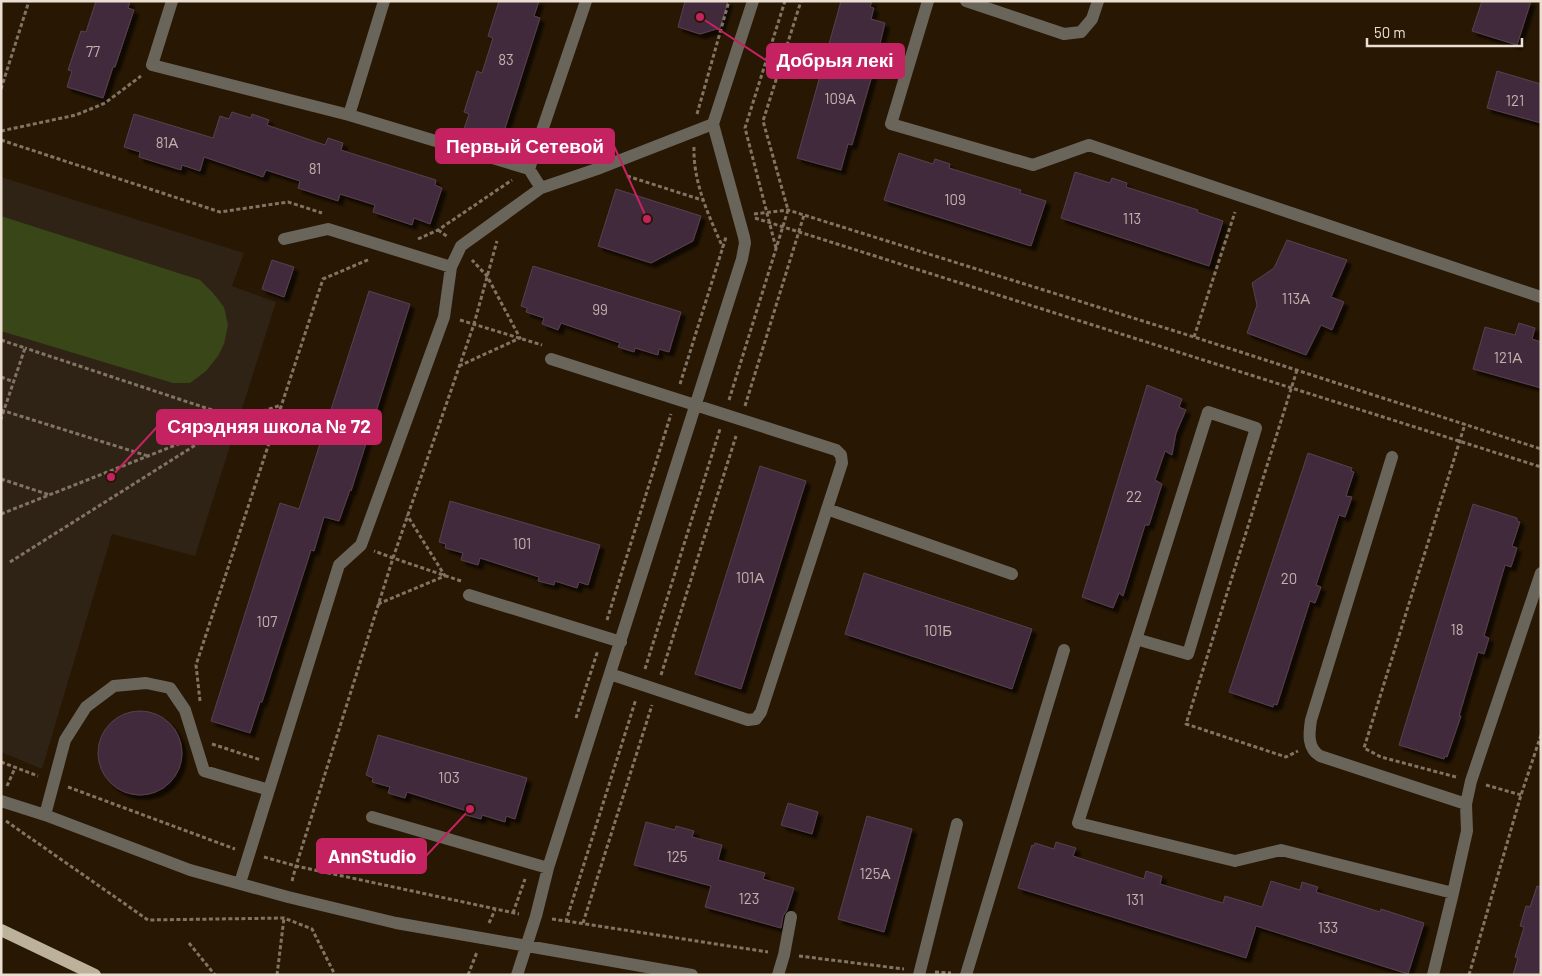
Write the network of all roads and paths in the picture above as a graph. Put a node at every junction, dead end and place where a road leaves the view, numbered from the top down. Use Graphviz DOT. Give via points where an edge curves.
graph roads {
  1 [pos="29,1"];
  2 [pos="172,1"];
  3 [pos="384,1"];
  4 [pos="586,1"];
  5 [pos="729,1"];
  6 [pos="752,1"];
  7 [pos="785,1"];
  8 [pos="801,1"];
  9 [pos="928,1"];
  10 [pos="966,1"];
  11 [pos="1098,1"];
  12 [pos="152,65"];
  13 [pos="1,89"];
  14 [pos="349,115"];
  15 [pos="713,124"];
  16 [pos="1,131"];
  17 [pos="694,131"];
  18 [pos="1,140"];
  19 [pos="600,168"];
  20 [pos="529,169"];
  21 [pos="541,188"];
  22 [pos="1239,197"];
  23 [pos="702,200"];
  24 [pos="788,210"];
  25 [pos="324,213"];
  26 [pos="768,213"];
  27 [pos="505,214"];
  28 [pos="804,215"];
  29 [pos="770,222"];
  30 [pos="783,226"];
  31 [pos="729,229"];
  32 [pos="438,230"];
  33 [pos="799,232"];
  34 [pos="284,239"];
  35 [pos="461,246"];
  36 [pos="723,248"];
  37 [pos="776,248"];
  38 [pos="394,249"];
  39 [pos="451,267"];
  40 [pos="487,276"];
  41 [pos="1541,297"];
  42 [pos="1194,337"];
  43 [pos="1,340"];
  44 [pos="25,348"];
  45 [pos="551,359"];
  46 [pos="459,366"];
  47 [pos="1297,370"];
  48 [pos="1,378"];
  49 [pos="14,382"];
  50 [pos="1292,388"];
  51 [pos="676,398"];
  52 [pos="728,403"];
  53 [pos="281,405"];
  54 [pos="696,405"];
  55 [pos="3,410"];
  56 [pos="741,419"];
  57 [pos="1,420"];
  58 [pos="232,422"];
  59 [pos="722,422"];
  60 [pos="1465,424"];
  61 [pos="1460,442"];
  62 [pos="1541,449"];
  63 [pos="148,456"];
  64 [pos="1392,457"];
  65 [pos="1541,467"];
  66 [pos="1,479"];
  67 [pos="50,495"];
  68 [pos="827,509"];
  69 [pos="1,514"];
  70 [pos="408,515"];
  71 [pos="361,545"];
  72 [pos="393,558"];
  73 [pos="10,562"];
  74 [pos="1541,573"];
  75 [pos="1012,574"];
  76 [pos="468,595"];
  77 [pos="378,604"];
  78 [pos="602,636"];
  79 [pos="1136,638"];
  80 [pos="620,642"];
  81 [pos="1064,650"];
  82 [pos="610,674"];
  83 [pos="643,677"];
  84 [pos="658,683"];
  85 [pos="637,695"];
  86 [pos="653,700"];
  87 [pos="200,701"];
  88 [pos="575,722"];
  89 [pos="1541,735"];
  90 [pos="209,742"];
  91 [pos="1539,742"];
  92 [pos="1311,744"];
  93 [pos="1541,746"];
  94 [pos="1,762"];
  95 [pos="14,768"];
  96 [pos="1471,781"];
  97 [pos="54,782"];
  98 [pos="262,789"];
  99 [pos="3,795"];
  100 [pos="1521,795"];
  101 [pos="1466,804"];
  102 [pos="45,815"];
  103 [pos="372,817"];
  104 [pos="1,818"];
  105 [pos="957,824"];
  106 [pos="239,841"];
  107 [pos="236,850"];
  108 [pos="241,850"];
  109 [pos="256,855"];
  110 [pos="531,863"];
  111 [pos="296,866"];
  112 [pos="548,868"];
  113 [pos="240,883"];
  114 [pos="291,887"];
  115 [pos="1453,893"];
  116 [pos="495,910"];
  117 [pos="285,912"];
  118 [pos="512,913"];
  119 [pos="526,915"];
  120 [pos="791,916"];
  121 [pos="284,918"];
  122 [pos="544,918"];
  123 [pos="566,921"];
  124 [pos="583,923"];
  125 [pos="487,929"];
  126 [pos="1,930"];
  127 [pos="189,943"];
  128 [pos="526,946"];
  129 [pos="478,950"];
  130 [pos="784,955"];
  131 [pos="920,973"];
  132 [pos="95,975"];
  133 [pos="215,975"];
  134 [pos="277,975"];
  135 [pos="335,975"];
  136 [pos="468,975"];
  137 [pos="516,975"];
  138 [pos="692,975"];
  139 [pos="778,975"];
  140 [pos="966,975"];
  141 [pos="1434,975"];
  142 [pos="1469,975"];
  1 -- 13 [label="path"];
  2 -- 12 [label="lane"];
  3 -- 14 [label="lane"];
  4 -- 20 [label="lane"];
  5 -- 17 [label="path"];
  6 -- 15 [label="lane"];
  7 -- 26 [label="path" via="744,128"];
  8 -- 24 [label="path" via="762,121"];
  9 -- 22 [label="lane" via="891,124 1033,165 1089,145"];
  10 -- 11 [label="lane" via="1064,34 1081,32 1092,19"];
  12 -- 14 [label="lane"];
  12 -- 16 [label="path" via="105,103 76,115"];
  14 -- 20 [label="lane"];
  15 -- 17 [label="lane"];
  15 -- 54 [label="lane" via="745,244"];
  17 -- 19 [label="lane"];
  17 -- 23 [label="path" via="694,161"];
  18 -- 25 [label="path" via="220,212 288,202"];
  19 -- 21 [label="lane"];
  19 -- 23 [label="path"];
  20 -- 21 [label="lane"];
  20 -- 32 [label="path"];
  21 -- 27 [label="lane"];
  22 -- 41 [label="lane"];
  22 -- 42 [label="path"];
  23 -- 36 [label="path"];
  24 -- 26 [label="path"];
  24 -- 28 [label="path"];
  24 -- 30 [label="path"];
  26 -- 29 [label="path"];
  26 -- 29 [label="path" via="748,215"];
  27 -- 35 [label="lane"];
  27 -- 40 [label="path"];
  28 -- 33 [label="path"];
  28 -- 42 [label="path"];
  29 -- 30 [label="path"];
  29 -- 37 [label="path"];
  30 -- 33 [label="path"];
  30 -- 37 [label="path"];
  31 -- 36 [label="path"];
  32 -- 35 [label="path"];
  32 -- 38 [label="path"];
  33 -- 50 [label="path"];
  33 -- 56 [label="path"];
  34 -- 38 [label="lane" via="328,229"];
  35 -- 39 [label="lane"];
  35 -- 40 [label="path"];
  36 -- 51 [label="path"];
  37 -- 52 [label="path"];
  38 -- 39 [label="lane"];
  38 -- 53 [label="path" via="323,279"];
  39 -- 71 [label="lane" via="444,317"];
  40 -- 46 [label="path"];
  40 -- 46 [label="path" via="520,338"];
  42 -- 47 [label="path"];
  43 -- 44 [label="path"];
  44 -- 49 [label="path"];
  44 -- 58 [label="path" via="218,412"];
  45 -- 51 [label="lane"];
  46 -- 70 [label="path"];
  47 -- 50 [label="path"];
  47 -- 60 [label="path"];
  48 -- 49 [label="path"];
  49 -- 55 [label="path"];
  50 -- 61 [label="path"];
  50 -- 92 [label="path" via="1186,724 1286,756"];
  51 -- 54 [label="lane"];
  51 -- 78 [label="path"];
  53 -- 58 [label="path"];
  53 -- 87 [label="path" via="196,665"];
  54 -- 56 [label="lane"];
  54 -- 80 [label="lane"];
  55 -- 57 [label="path"];
  55 -- 63 [label="path"];
  56 -- 68 [label="lane" via="836,450 841,455 842,463"];
  56 -- 84 [label="path"];
  58 -- 63 [label="path"];
  58 -- 73 [label="path"];
  59 -- 83 [label="path"];
  60 -- 61 [label="path"];
  60 -- 62 [label="path"];
  61 -- 65 [label="path"];
  61 -- 96 [label="path" via="1364,748 1380,757"];
  63 -- 67 [label="path"];
  64 -- 92 [label="lane" via="1311,720"];
  66 -- 67 [label="path"];
  67 -- 69 [label="path"];
  68 -- 75 [label="lane"];
  68 -- 82 [label="lane" via="756,719 748,720"];
  70 -- 72 [label="path"];
  70 -- 77 [label="path" via="445,576"];
  71 -- 72 [label="path"];
  71 -- 98 [label="lane" via="339,565"];
  72 -- 77 [label="path"];
  74 -- 96 [label="lane"];
  76 -- 78 [label="lane"];
  77 -- 111 [label="path"];
  78 -- 80 [label="lane"];
  78 -- 88 [label="path"];
  79 -- 79 [label="lane" via="1208,412 1256,428 1188,654"];
  79 -- 115 [label="lane" via="1078,823 1235,861 1281,850"];
  80 -- 82 [label="lane"];
  81 -- 140 [label="lane"];
  82 -- 112 [label="lane"];
  85 -- 123 [label="path"];
  86 -- 124 [label="path"];
  89 -- 91 [label="path"];
  90 -- 98 [label="path" via="261,760"];
  91 -- 93 [label="path"];
  91 -- 100 [label="path"];
  92 -- 101 [label="lane" via="1320,756"];
  94 -- 95 [label="path"];
  95 -- 97 [label="path"];
  95 -- 99 [label="path"];
  96 -- 100 [label="path"];
  96 -- 101 [label="lane"];
  97 -- 98 [label="lane" via="65,740 86,707 114,686 146,682 170,688 185,710 204,771"];
  97 -- 102 [label="lane"];
  97 -- 107 [label="path"];
  98 -- 113 [label="lane"];
  99 -- 102 [label="lane"];
  100 -- 142 [label="path"];
  101 -- 115 [label="lane" via="1467,832"];
  102 -- 113 [label="lane" via="190,870"];
  103 -- 110 [label="lane"];
  104 -- 121 [label="path" via="148,920"];
  105 -- 131 [label="lane"];
  106 -- 107 [label="path"];
  107 -- 108 [label="path"];
  109 -- 111 [label="path"];
  110 -- 112 [label="lane"];
  110 -- 118 [label="path"];
  111 -- 114 [label="path"];
  111 -- 116 [label="path"];
  112 -- 128 [label="lane"];
  113 -- 128 [label="lane" via="396,923"];
  115 -- 141 [label="lane"];
  116 -- 118 [label="path"];
  116 -- 125 [label="path"];
  117 -- 121 [label="path"];
  118 -- 119 [label="path"];
  120 -- 130 [label="lane"];
  121 -- 134 [label="path"];
  121 -- 135 [label="path" via="312,929"];
  122 -- 123 [label="path"];
  123 -- 124 [label="path"];
  124 -- 130 [label="path"];
  126 -- 132 [label="main road"];
  127 -- 133 [label="path"];
  128 -- 137 [label="lane"];
  128 -- 138 [label="lane"];
  129 -- 136 [label="path"];
  130 -- 131 [label="path"];
  130 -- 139 [label="lane"];
  131 -- 140 [label="path"];
}
